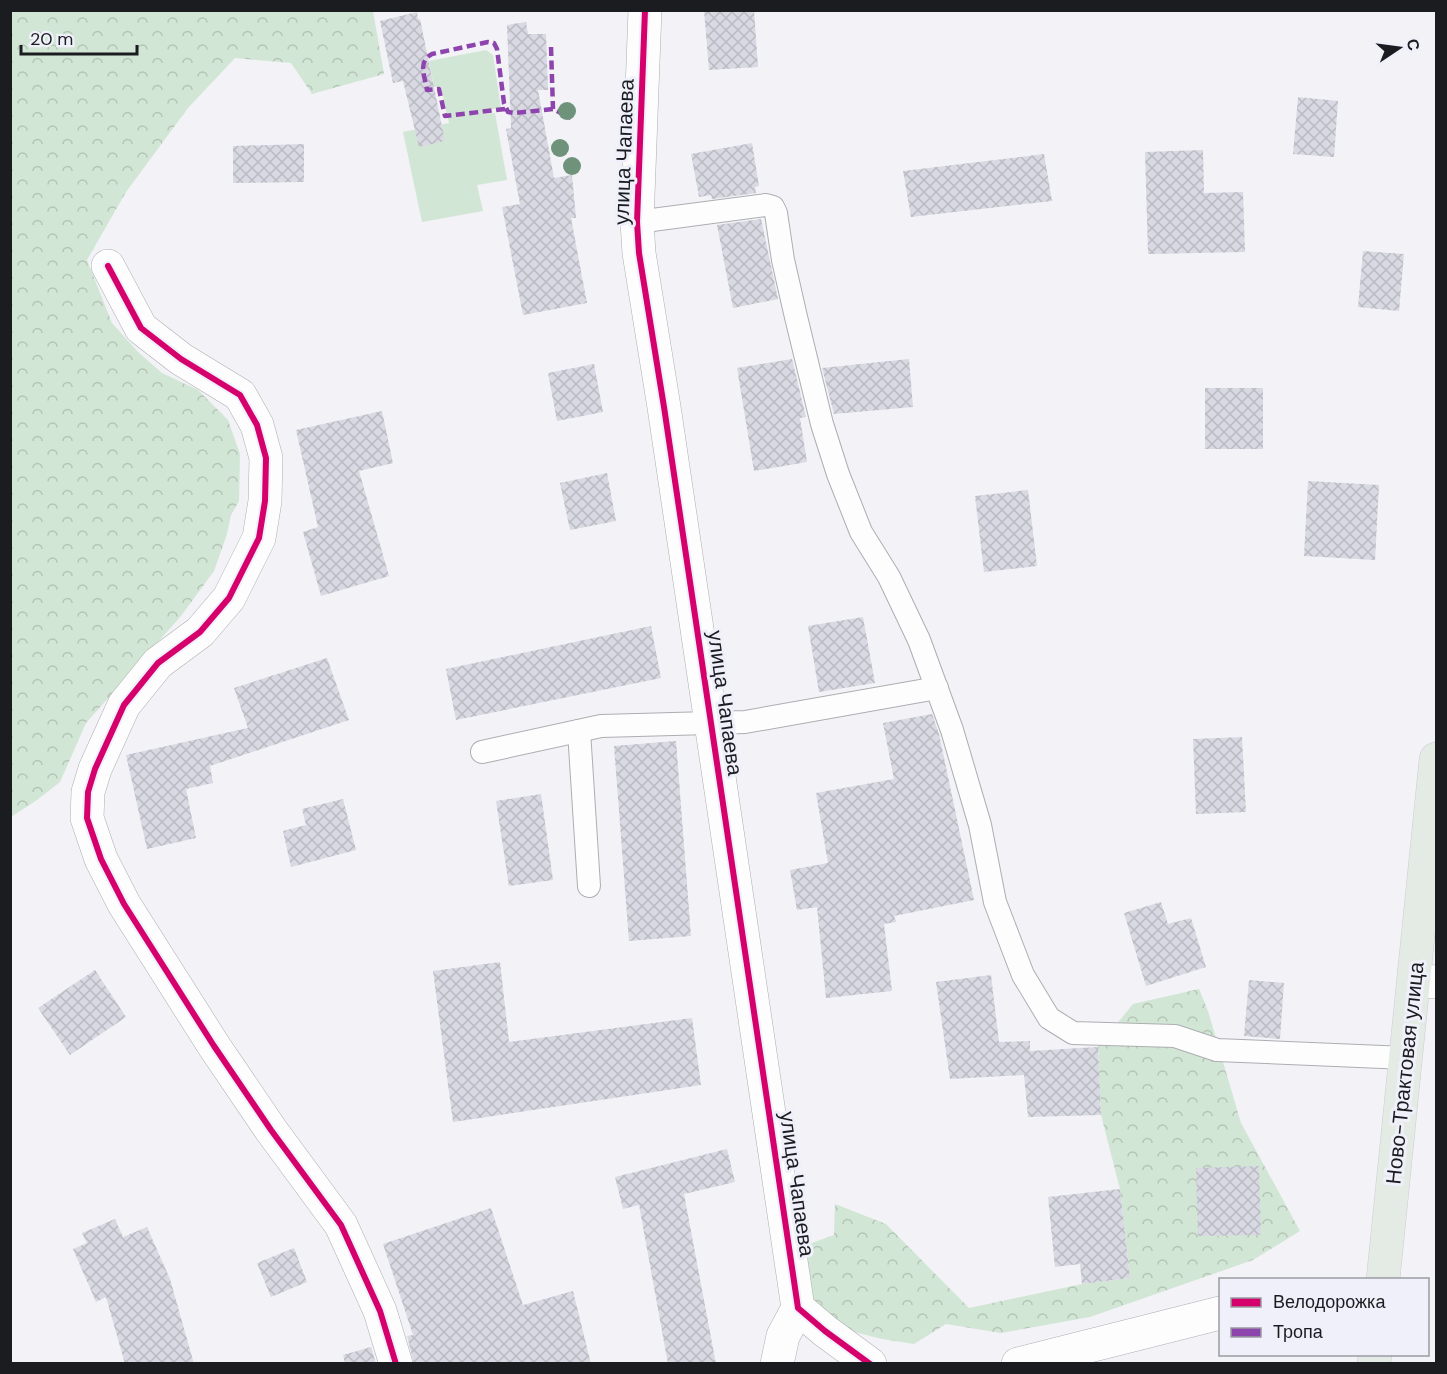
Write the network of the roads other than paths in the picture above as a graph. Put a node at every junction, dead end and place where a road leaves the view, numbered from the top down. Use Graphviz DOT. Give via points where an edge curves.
graph roads {
  1 [pos="645,10"];
  2 [pos="638,222"];
  3 [pos="108,266"];
  4 [pos="937,688"];
  5 [pos="711,722"];
  6 [pos="579,731"];
  7 [pos="482,752"];
  8 [pos="1437,759"];
  9 [pos="589,886"];
  10 [pos="1426,981"];
  11 [pos="1406,1058"];
  12 [pos="1383,1278"];
  13 [pos="798,1308"];
  14 [pos="1219,1314"];
  15 [pos="396,1364"];
  16 [pos="777,1364"];
  17 [pos="870,1364"];
  18 [pos="1018,1364"];
  1 -- 2 [label="street, улица Чапаева"];
  2 -- 4 [label="lane" via="773,207 822,424 838,474 861,532 889,577 919,640"];
  2 -- 5 [label="street, улица Чапаева" via="639,253"];
  3 -- 15 [label="street" via="141,328 181,359 240,395 257,426 266,458 265,501 258,538 229,598 200,632 158,663 124,705 94,770 87,818 101,859 124,904 214,1047 340,1225 380,1311"];
  4 -- 5 [label="lane" via="745,722"];
  4 -- 11 [label="lane" via="980,825 995,902 1023,975 1049,1018 1073,1033 1175,1036 1217,1050"];
  5 -- 6 [label="lane" via="601,726"];
  5 -- 13 [label="street, улица Чапаева"];
  6 -- 7 [label="lane"];
  6 -- 9 [label="lane"];
  8 -- 10 [label="main road, Ново-Трактовая улица"];
  10 -- 11 [label="main road, Ново-Трактовая улица"];
  11 -- 12 [label="main road, Ново-Трактовая улица"];
  13 -- 16 [label="street" via="783,1336"];
  13 -- 17 [label="street"];
  14 -- 18 [label="street"];
}
